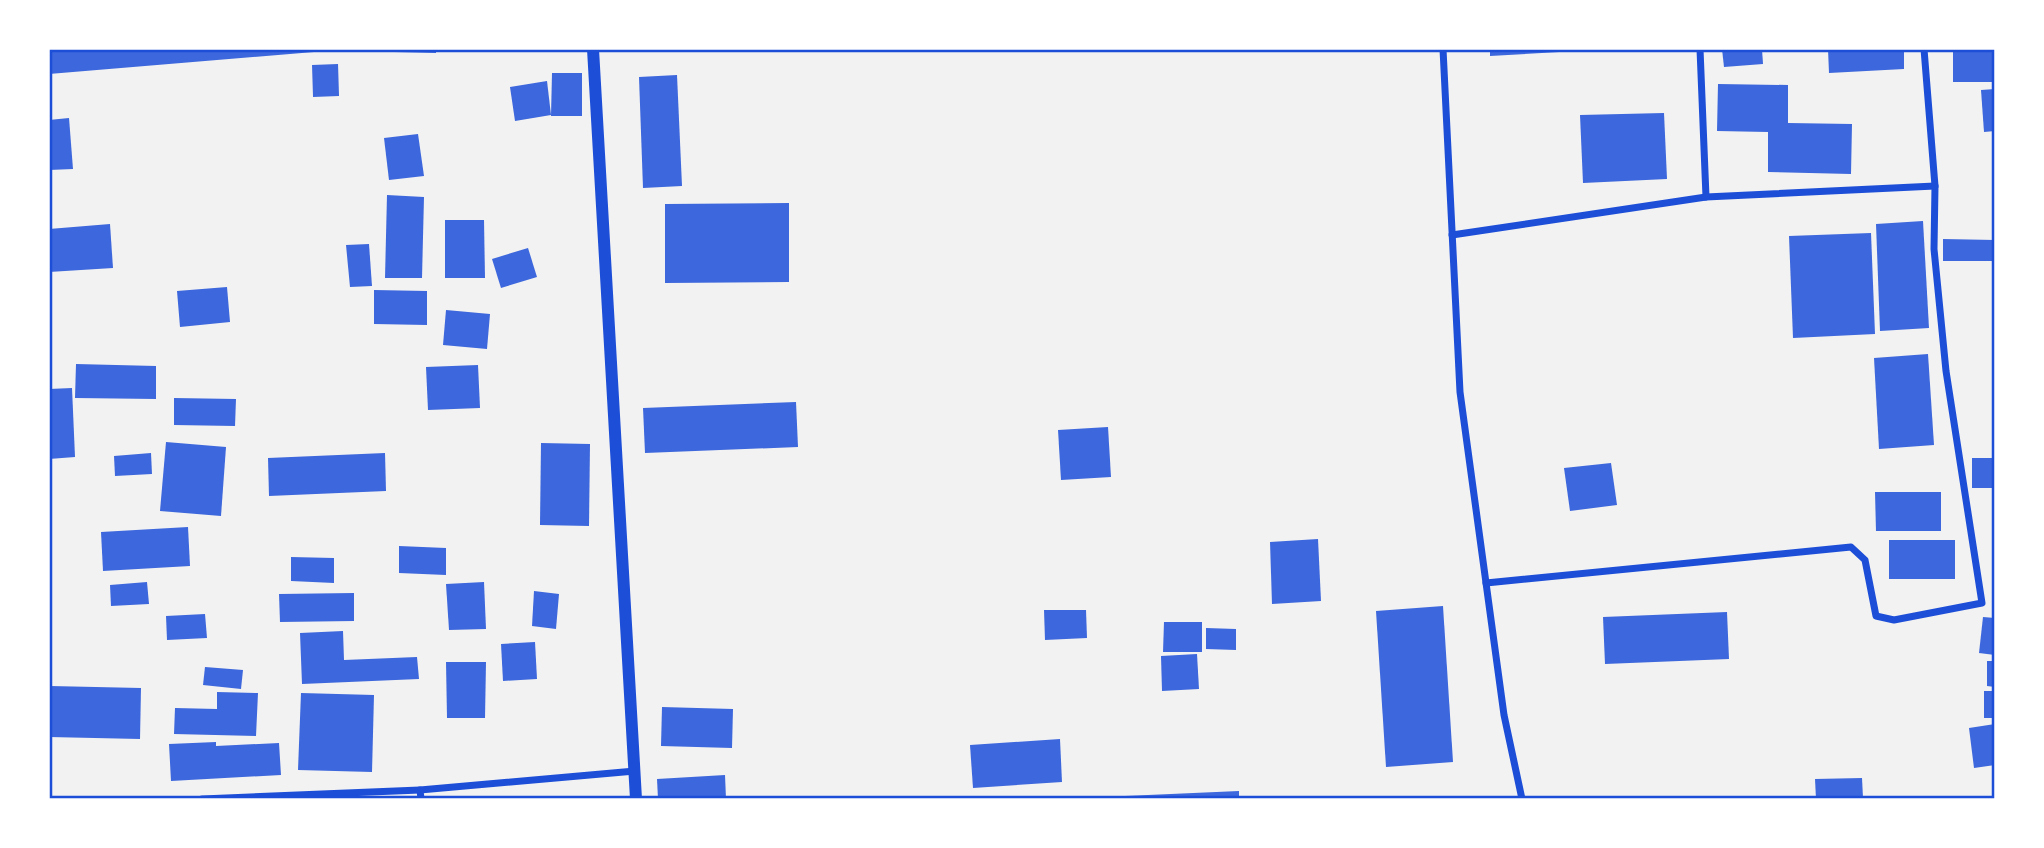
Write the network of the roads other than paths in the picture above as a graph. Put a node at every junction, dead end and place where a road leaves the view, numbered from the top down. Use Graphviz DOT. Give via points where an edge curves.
graph roads {
  1 [pos="593,49"];
  2 [pos="1443,49"];
  3 [pos="1700,49"];
  4 [pos="1924,49"];
  5 [pos="1935,186"];
  6 [pos="1706,197"];
  7 [pos="1452,235"];
  8 [pos="1486,583"];
  9 [pos="635,771"];
  10 [pos="420,795"];
  11 [pos="202,799"];
  12 [pos="636,799"];
  13 [pos="1522,799"];
  1 -- 9 [label="street"];
  2 -- 7 [label="street"];
  3 -- 6 [label="street"];
  4 -- 5 [label="street"];
  5 -- 6 [label="street"];
  5 -- 8 [label="street" via="1934,249 1946,371 1982,603 1894,620 1876,616 1865,560 1851,547"];
  6 -- 7 [label="street"];
  7 -- 8 [label="street" via="1460,393"];
  8 -- 13 [label="street" via="1504,715"];
  9 -- 10 [label="street"];
  9 -- 12 [label="street"];
  10 -- 11 [label="street"];
}
